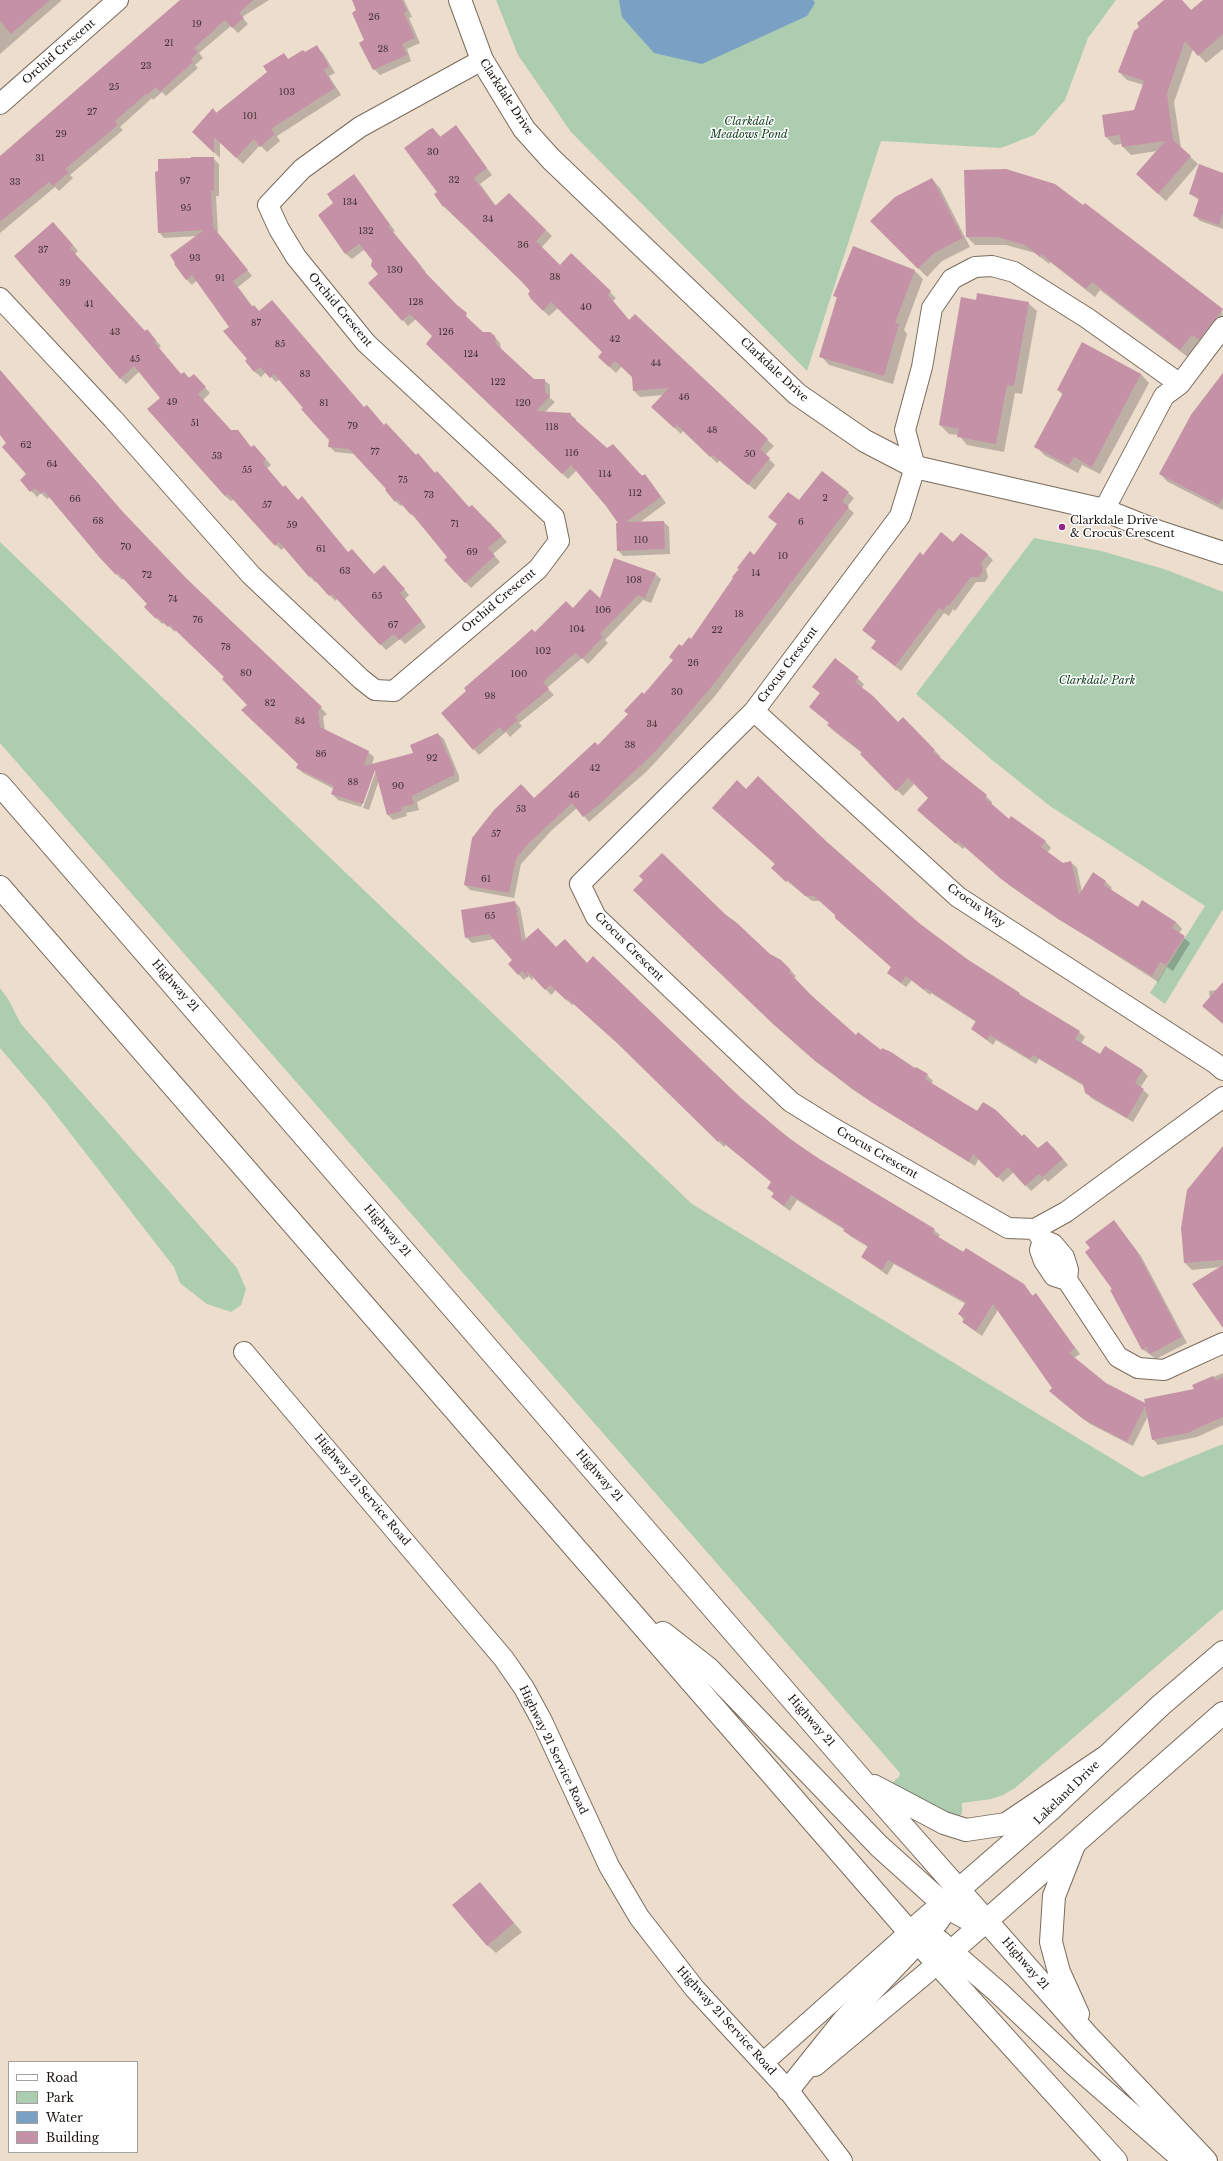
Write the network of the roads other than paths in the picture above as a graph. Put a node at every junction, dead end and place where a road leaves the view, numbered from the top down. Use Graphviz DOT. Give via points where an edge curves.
graph roads {
  1 [pos="118,0"];
  2 [pos="460,0"];
  3 [pos="482,60"];
  4 [pos="0,104"];
  5 [pos="0,298"];
  6 [pos="1223,327"];
  7 [pos="1180,384"];
  8 [pos="915,467"];
  9 [pos="1104,510"];
  10 [pos="1223,553"];
  11 [pos="754,711"];
  12 [pos="0,785"];
  13 [pos="0,887"];
  14 [pos="1223,1070"];
  15 [pos="1223,1096"];
  16 [pos="1039,1235"];
  17 [pos="1223,1343"];
  18 [pos="244,1352"];
  19 [pos="625,1605"];
  20 [pos="1223,1652"];
  21 [pos="1223,1713"];
  22 [pos="1104,1758"];
  23 [pos="862,1780"];
  24 [pos="1074,1845"];
  25 [pos="960,1889"];
  26 [pos="945,1906"];
  27 [pos="987,1920"];
  28 [pos="918,1936"];
  29 [pos="944,1958"];
  30 [pos="1087,2035"];
  31 [pos="764,2062"];
  32 [pos="788,2090"];
  33 [pos="842,2161"];
  34 [pos="1116,2161"];
  35 [pos="1185,2161"];
  36 [pos="1206,2161"];
  1 -- 4 [label="street, Orchid Crescent"];
  2 -- 3 [label="main road, Clarkdale Drive"];
  3 -- 5 [label="street, Orchid Crescent" via="360,128 302,169 268,205 296,257 366,343 554,517 559,540 538,569 394,691 375,690 252,575 113,418"];
  3 -- 8 [label="main road, Clarkdale Drive" via="524,129 551,159 797,394 865,441"];
  6 -- 7 [label="street"];
  7 -- 8 [label="street" via="1087,318 1019,275 992,266 975,267 952,279 932,308 922,368 905,430"];
  7 -- 9 [label="street" via="1164,396"];
  8 -- 9 [label="main road, Clarkdale Drive"];
  8 -- 11 [label="street, Crocus Crescent" via="900,516"];
  9 -- 10 [label="main road, Clarkdale Drive"];
  11 -- 14 [label="street, Crocus Way" via="958,897"];
  11 -- 16 [label="street, Crocus Crescent" via="580,884 596,917 791,1102 1008,1228"];
  12 -- 23 [label="main road, Highway 21"];
  13 -- 19 [label="main road"];
  15 -- 16 [label="street" via="1066,1212"];
  16 -- 17 [label="street" via="1053,1244 1064,1257 1068,1270 1067,1280 1118,1357 1138,1368 1164,1370"];
  18 -- 31 [label="street, Highway 21 Service Road" via="504,1659 531,1701 609,1866 639,1917 695,1989"];
  19 -- 26 [label="main road" via="709,1668 879,1846"];
  19 -- 28 [label="main road"];
  20 -- 22 [label="main road, Lakeland Drive"];
  21 -- 24 [label="main road"];
  22 -- 23 [label="main road" via="1006,1824 966,1830 944,1823"];
  22 -- 25 [label="main road, Lakeland Drive" via="1050,1810"];
  23 -- 25 [label="main road, Highway 21"];
  24 -- 27 [label="main road"];
  24 -- 30 [label="main road" via="1054,1896 1051,1942 1059,1972"];
  25 -- 26 [label="main road, Lakeland Drive"];
  25 -- 27 [label="main road, Highway 21"];
  26 -- 27 [label="main road" via="970,1920"];
  26 -- 28 [label="main road"];
  27 -- 29 [label="main road"];
  27 -- 30 [label="main road, Highway 21"];
  28 -- 29 [label="main road"];
  28 -- 31 [label="street"];
  28 -- 32 [label="main road" via="844,2020"];
  29 -- 32 [label="street"];
  29 -- 34 [label="main road"];
  29 -- 35 [label="main road" via="998,1992 1077,2067"];
  30 -- 36 [label="main road, Highway 21"];
  31 -- 32 [label="street, Highway 21 Service Road"];
  32 -- 33 [label="street, Highway 21 Service Road"];
}
